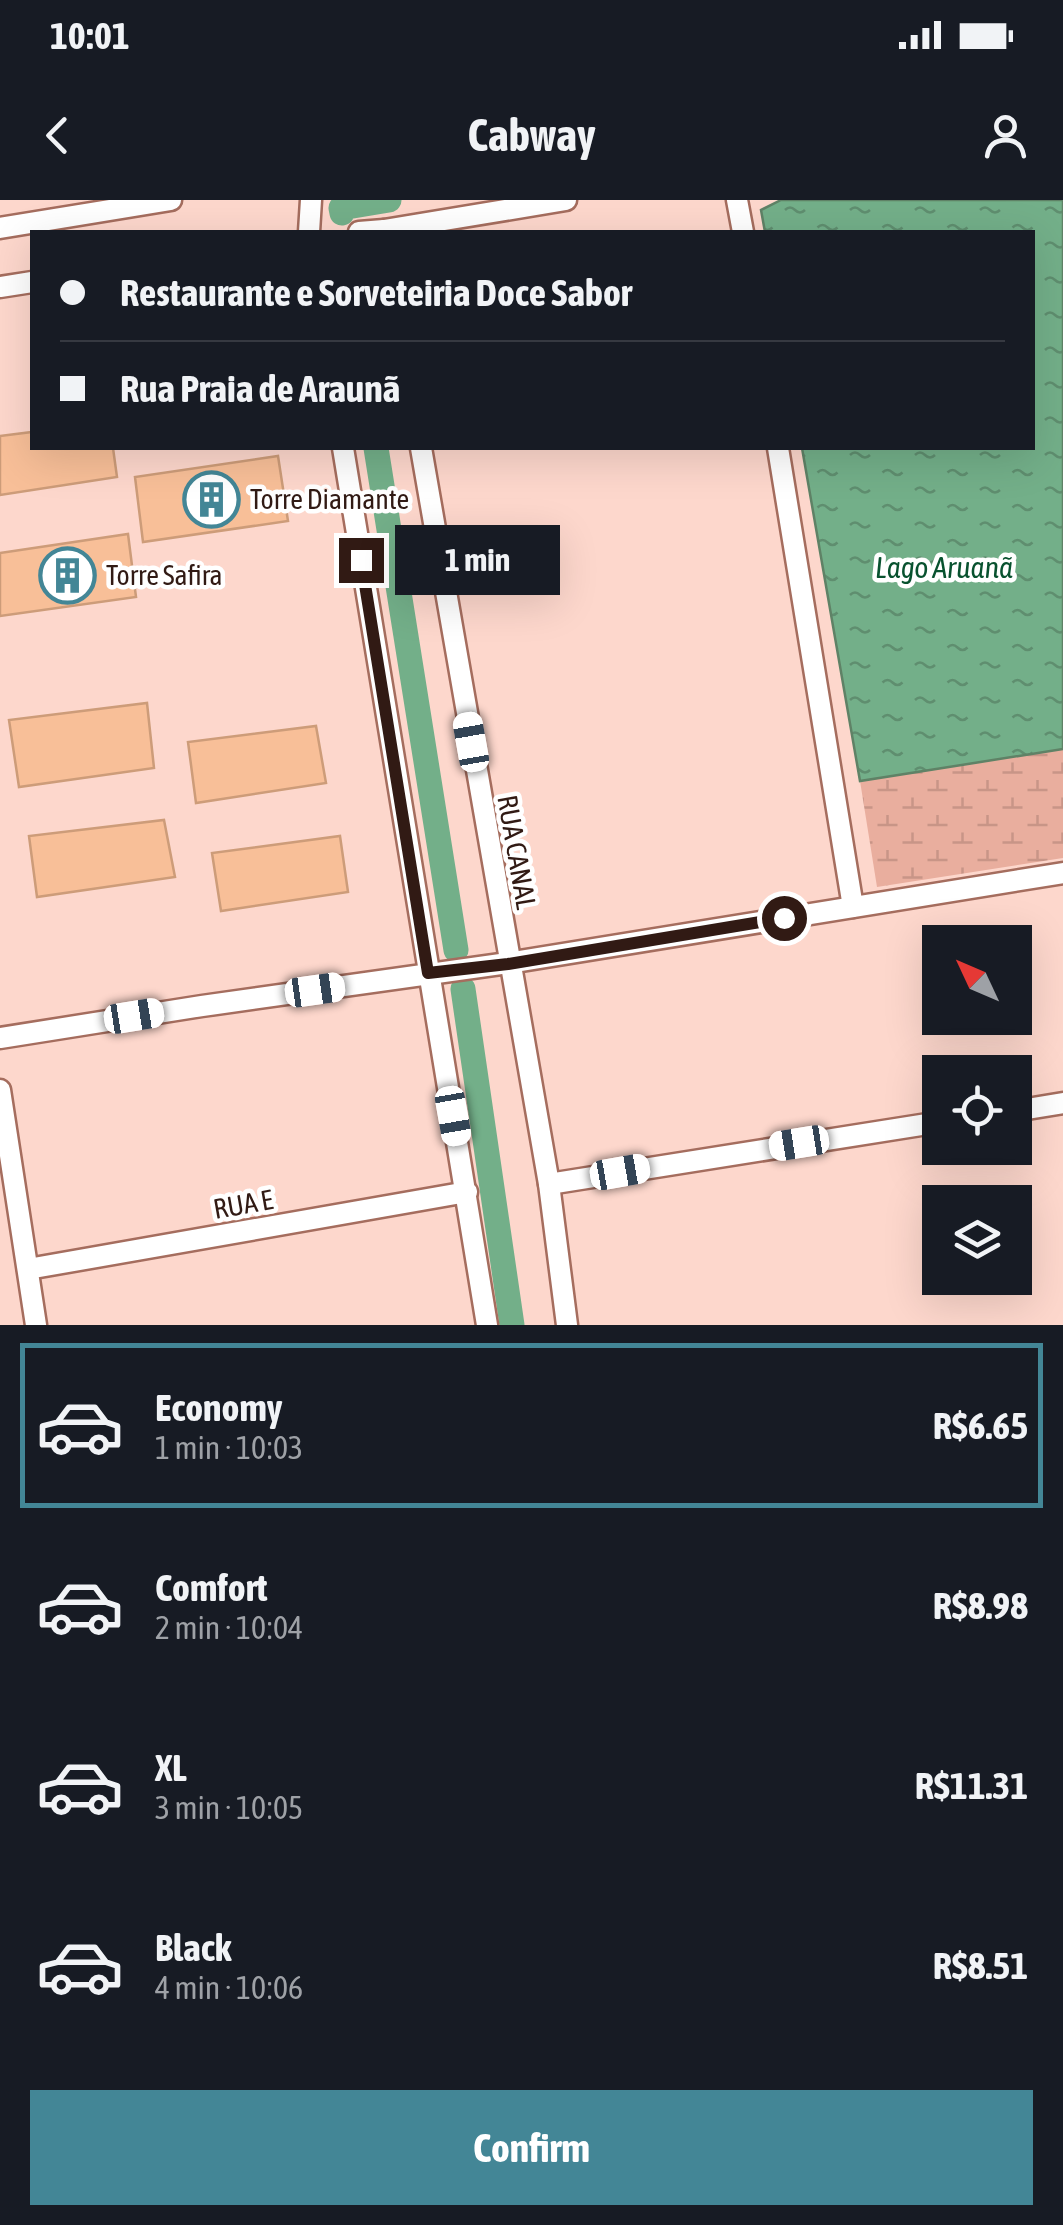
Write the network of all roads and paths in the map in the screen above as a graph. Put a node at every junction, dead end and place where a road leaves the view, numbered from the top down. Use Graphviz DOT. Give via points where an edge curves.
graph roads {
  1 [pos="171,200"];
  2 [pos="312,200"];
  3 [pos="566,200"];
  4 [pos="737,200"];
  5 [pos="88,206"];
  6 [pos="0,228"];
  7 [pos="309,230"];
  8 [pos="390,230"];
  9 [pos="742,230"];
  10 [pos="30,282"];
  11 [pos="0,288"];
  12 [pos="343,450"];
  13 [pos="421,450"];
  14 [pos="778,450"];
  15 [pos="1063,873"];
  16 [pos="853,907"];
  17 [pos="508,964"];
  18 [pos="428,973"];
  19 [pos="0,1038"];
  20 [pos="0,1090"];
  21 [pos="1063,1103"];
  22 [pos="1032,1108"];
  23 [pos="922,1125"];
  24 [pos="549,1184"];
  25 [pos="466,1192"];
  26 [pos="28,1269"];
  27 [pos="36,1325"];
  28 [pos="487,1325"];
  29 [pos="567,1325"];
  1 -- 5 [label="street"];
  2 -- 7 [label="street"];
  3 -- 8 [label="street"];
  4 -- 9 [label="street"];
  5 -- 6 [label="street"];
  10 -- 11 [label="street"];
  12 -- 18 [label="street"];
  13 -- 17 [label="street, RUA CANAL"];
  14 -- 16 [label="street"];
  15 -- 16 [label="street"];
  16 -- 17 [label="street"];
  17 -- 18 [label="street"];
  17 -- 24 [label="street, RUA CANAL"];
  18 -- 19 [label="street"];
  18 -- 25 [label="street"];
  20 -- 26 [label="street"];
  21 -- 22 [label="street"];
  23 -- 24 [label="street"];
  24 -- 29 [label="street, RUA CANAL"];
  25 -- 26 [label="street, RUA E"];
  25 -- 28 [label="street"];
  26 -- 27 [label="street"];
}
